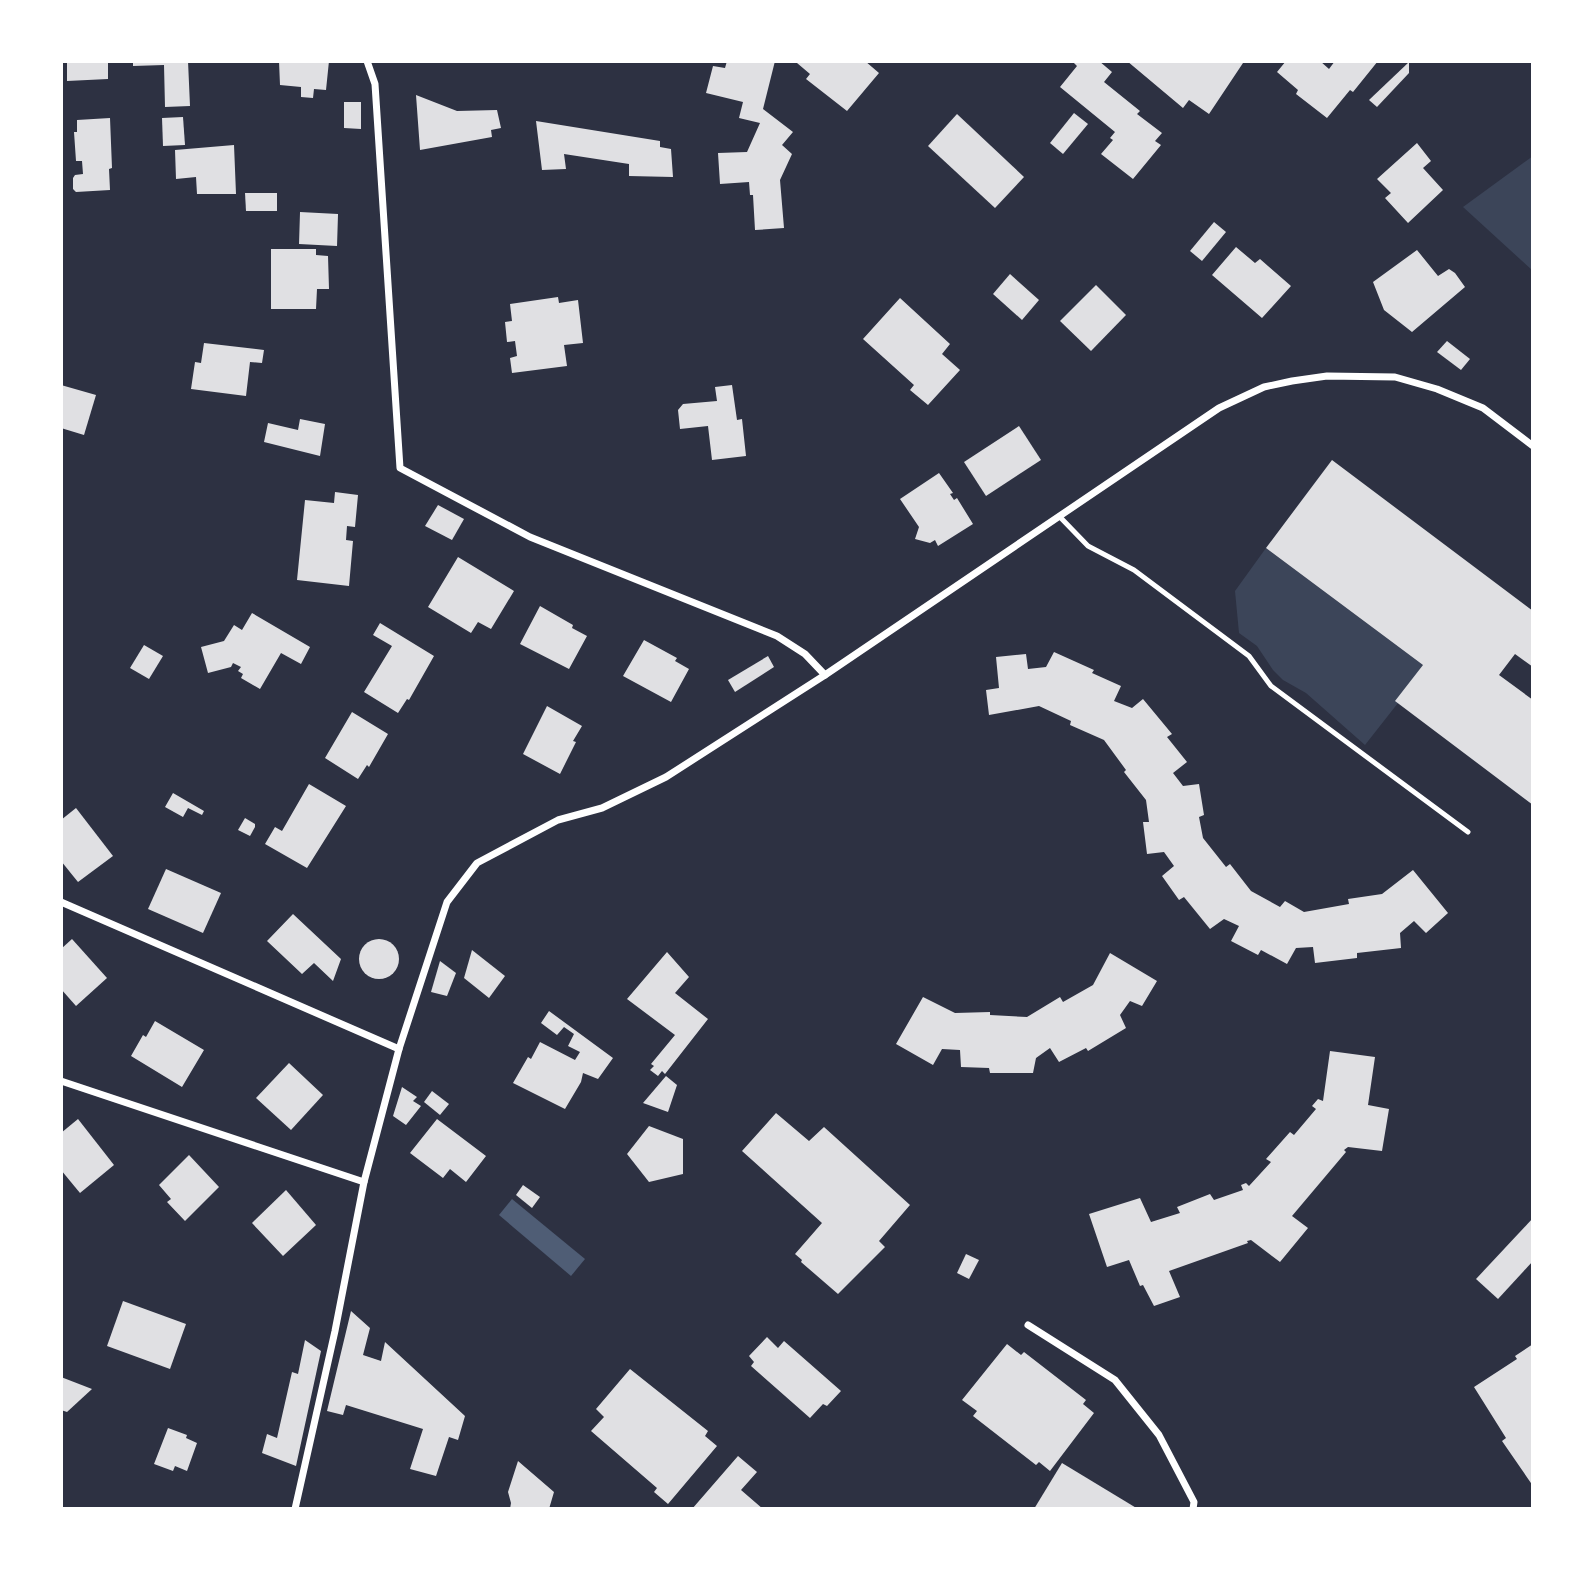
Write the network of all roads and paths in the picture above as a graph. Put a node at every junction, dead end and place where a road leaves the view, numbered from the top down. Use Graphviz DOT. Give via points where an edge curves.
graph roads {
  1 [pos="370,62"];
  2 [pos="1533,446"];
  3 [pos="1059,516"];
  4 [pos="825,675"];
  5 [pos="1468,832"];
  6 [pos="61,902"];
  7 [pos="399,1049"];
  8 [pos="61,1081"];
  9 [pos="364,1182"];
  10 [pos="1028,1325"];
  11 [pos="295,1509"];
  12 [pos="1193,1509"];
  1 -- 4 [label="street" via="400,468 530,537 777,636"];
  2 -- 3 [label="street" via="1483,408 1395,377 1292,380 1219,408"];
  3 -- 4 [label="street"];
  3 -- 5 [label="lane" via="1088,546 1134,570 1249,656 1271,686"];
  4 -- 7 [label="street" via="666,777 602,808 558,820 477,863 447,902"];
  6 -- 7 [label="street"];
  7 -- 9 [label="street"];
  8 -- 9 [label="street"];
  9 -- 11 [label="street"];
  10 -- 12 [label="street" via="1115,1380 1159,1435 1194,1502"];
}
